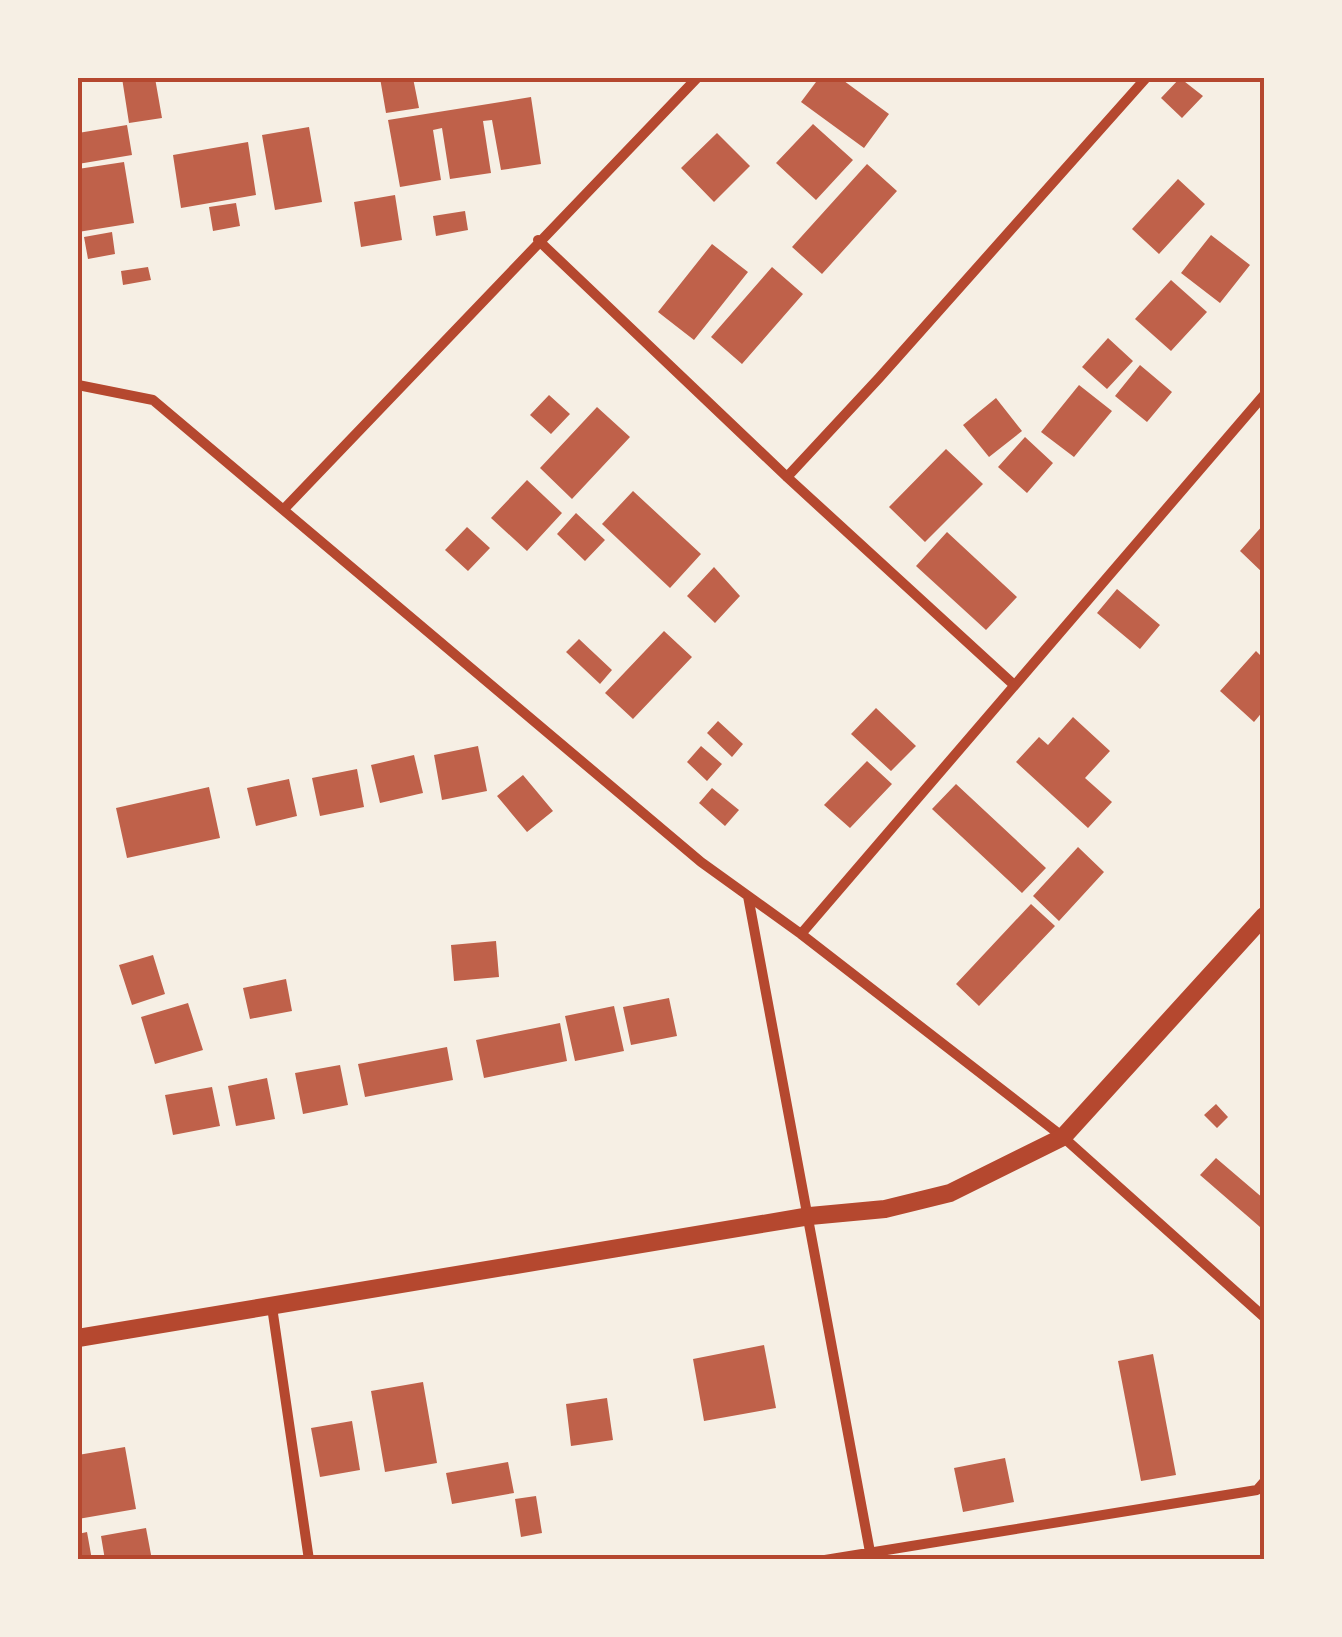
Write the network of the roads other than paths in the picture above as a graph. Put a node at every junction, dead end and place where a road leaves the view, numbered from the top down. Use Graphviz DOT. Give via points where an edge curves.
graph roads {
  1 [pos="697,78"];
  2 [pos="1146,78"];
  3 [pos="538,240"];
  4 [pos="78,385"];
  5 [pos="1264,396"];
  6 [pos="786,477"];
  7 [pos="285,508"];
  8 [pos="1013,684"];
  9 [pos="748,896"];
  10 [pos="1264,916"];
  11 [pos="801,934"];
  12 [pos="1063,1138"];
  13 [pos="810,1216"];
  14 [pos="272,1307"];
  15 [pos="1264,1317"];
  16 [pos="78,1338"];
  17 [pos="1264,1482"];
  18 [pos="870,1552"];
  19 [pos="309,1560"];
  20 [pos="825,1560"];
  1 -- 3 [label="street"];
  2 -- 6 [label="street"];
  3 -- 6 [label="street"];
  3 -- 7 [label="street"];
  4 -- 7 [label="street" via="153,400"];
  5 -- 8 [label="street"];
  6 -- 8 [label="street"];
  7 -- 9 [label="street"];
  8 -- 11 [label="street"];
  9 -- 11 [label="street"];
  9 -- 13 [label="street"];
  10 -- 12 [label="street"];
  11 -- 12 [label="street"];
  12 -- 13 [label="street" via="950,1193 885,1209"];
  12 -- 15 [label="street"];
  13 -- 14 [label="street"];
  13 -- 18 [label="street"];
  14 -- 16 [label="street"];
  14 -- 19 [label="street"];
  17 -- 18 [label="street" via="1257,1490"];
  18 -- 20 [label="street"];
}
